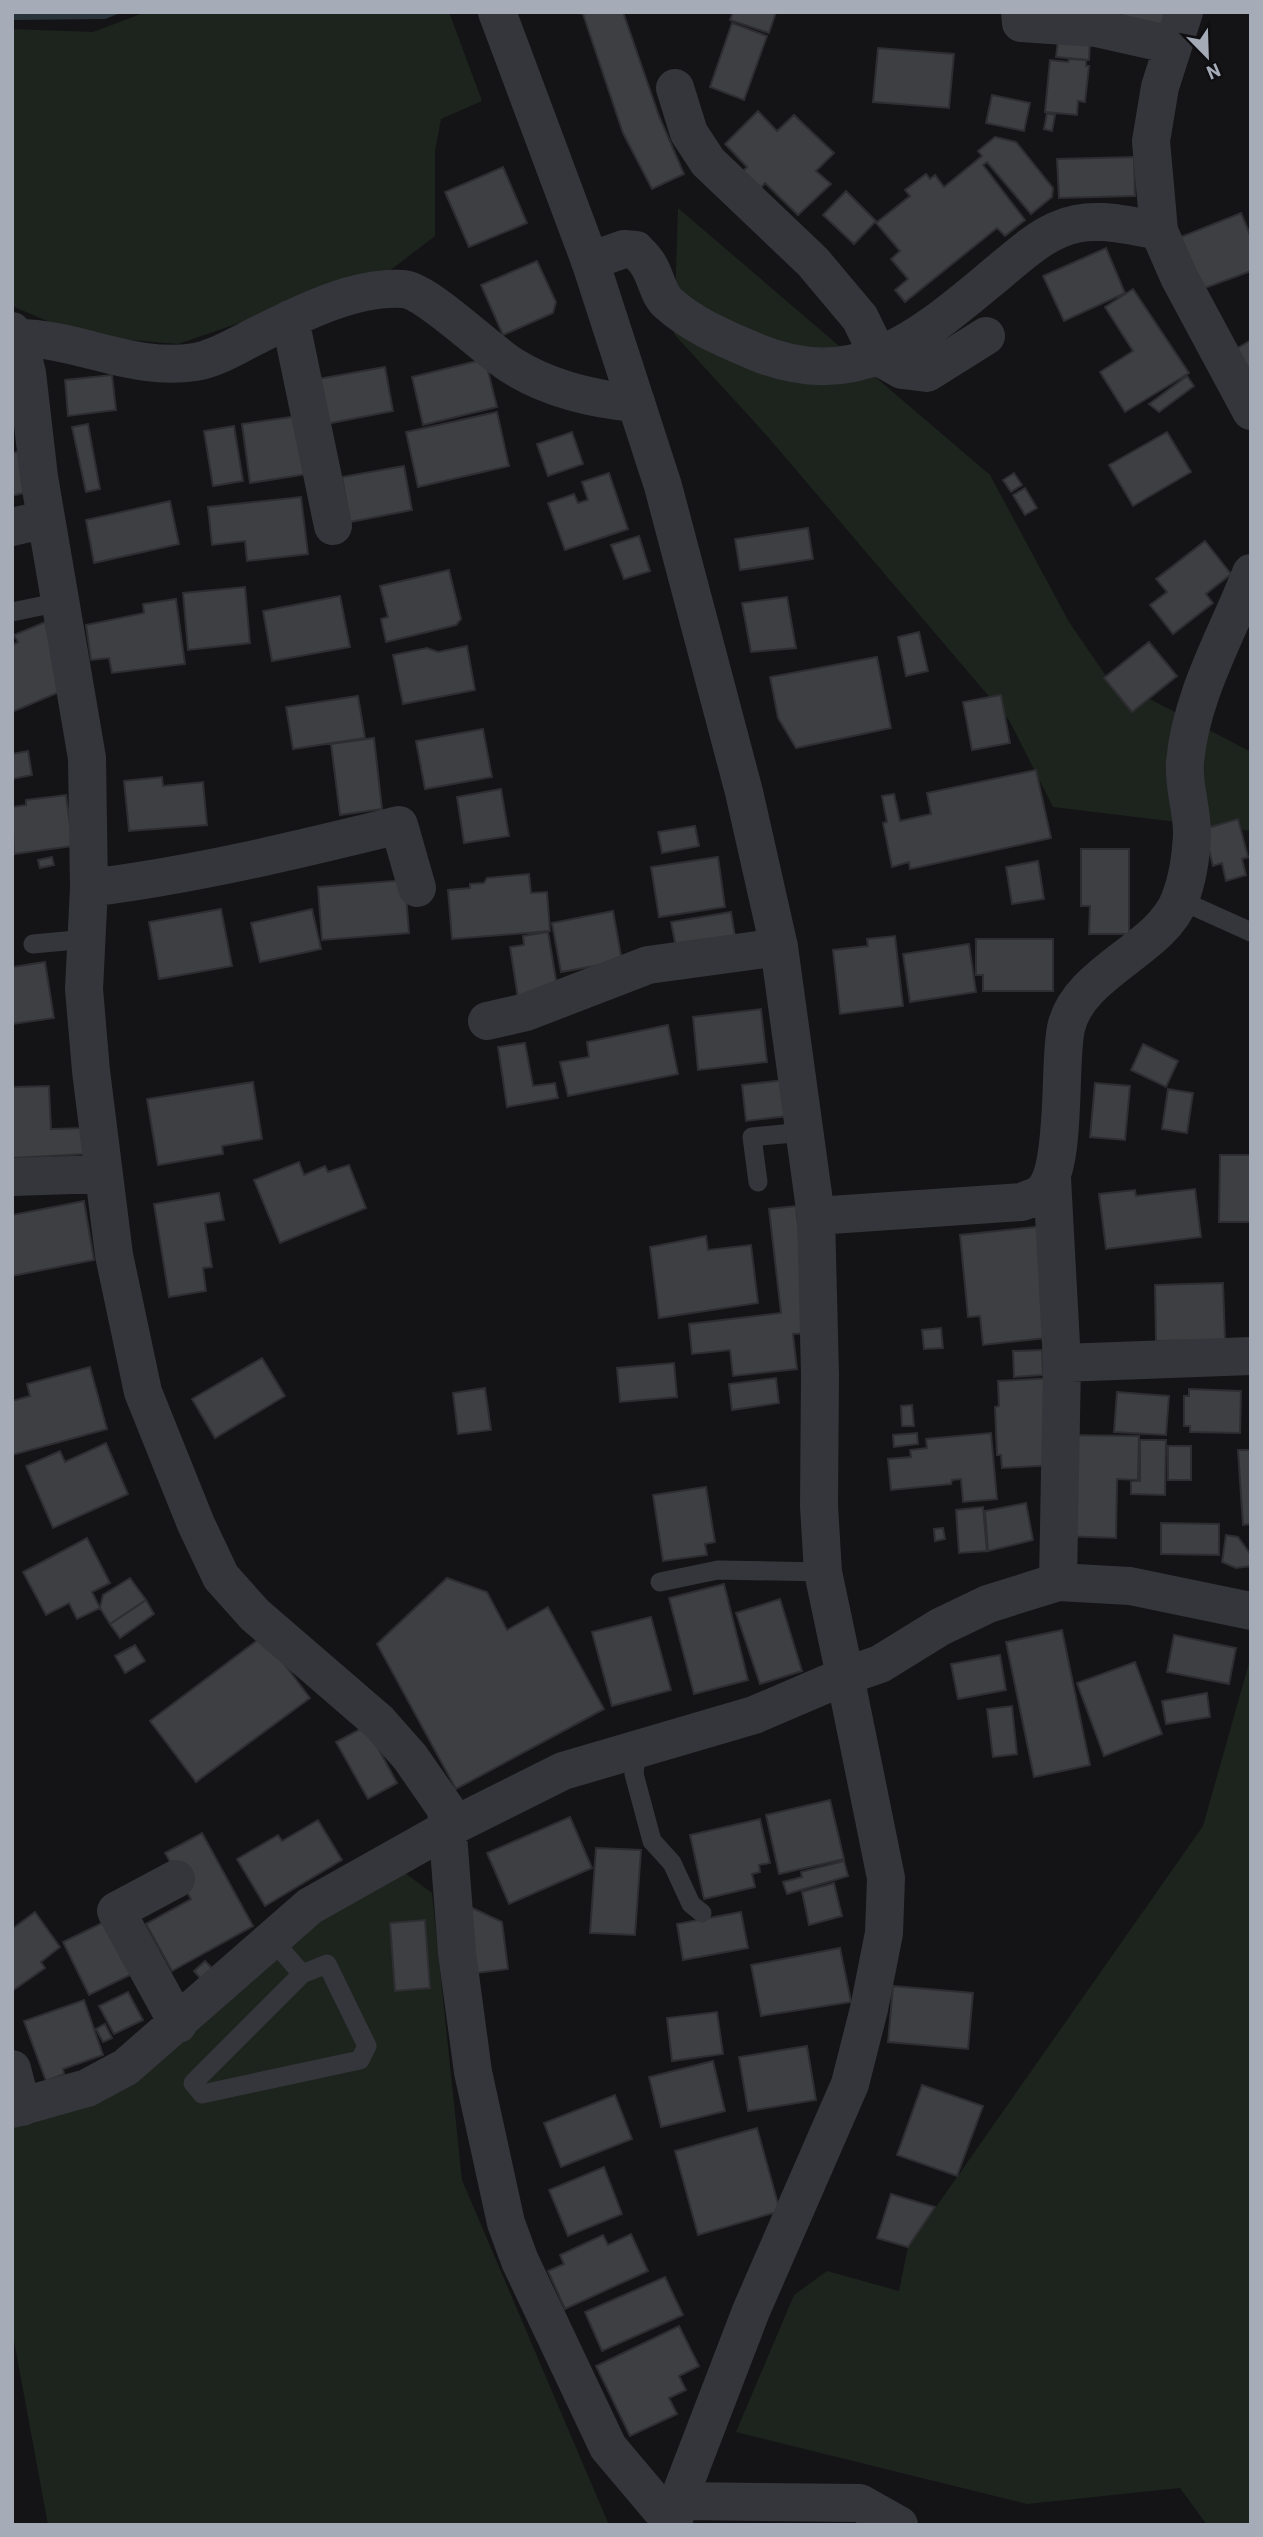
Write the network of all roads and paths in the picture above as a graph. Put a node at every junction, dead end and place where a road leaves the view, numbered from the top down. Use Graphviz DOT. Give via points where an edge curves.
graph roads {
  1 [pos="497,12"];
  2 [pos="1020,12"];
  3 [pos="1178,29"];
  4 [pos="675,88"];
  5 [pos="1159,231"];
  6 [pos="590,261"];
  7 [pos="290,319"];
  8 [pos="15,334"];
  9 [pos="986,336"];
  10 [pos="879,357"];
  11 [pos="636,403"];
  12 [pos="1251,411"];
  13 [pos="29,523"];
  14 [pos="333,526"];
  15 [pos="1251,573"];
  16 [pos="60,602"];
  17 [pos="12,612"];
  18 [pos="89,888"];
  19 [pos="417,888"];
  20 [pos="1180,900"];
  21 [pos="1251,932"];
  22 [pos="87,939"];
  23 [pos="33,944"];
  24 [pos="779,947"];
  25 [pos="487,1021"];
  26 [pos="804,1132"];
  27 [pos="103,1174"];
  28 [pos="12,1177"];
  29 [pos="1052,1178"];
  30 [pos="758,1182"];
  31 [pos="816,1216"];
  32 [pos="1251,1356"];
  33 [pos="1062,1363"];
  34 [pos="823,1572"];
  35 [pos="660,1582"];
  36 [pos="1058,1583"];
  37 [pos="1251,1611"];
  38 [pos="845,1676"];
  39 [pos="637,1748"];
  40 [pos="447,1829"];
  41 [pos="176,1879"];
  42 [pos="702,1913"];
  43 [pos="270,1937"];
  44 [pos="302,1975"];
  45 [pos="178,2024"];
  46 [pos="12,2069"];
  47 [pos="17,2108"];
  48 [pos="675,2517"];
  49 [pos="899,2525"];
  1 -- 6 [label="street"];
  2 -- 3 [label="street" via="1021,23"];
  3 -- 5 [label="street" via="1160,87 1151,141"];
  4 -- 10 [label="street" via="690,132 708,162 813,262 860,318"];
  5 -- 10 [label="street" via="1105,221 1060,228 941,320"];
  5 -- 12 [label="street"];
  6 -- 10 [label="street" via="624,249 636,250 665,301 686,318 783,363 842,367"];
  6 -- 11 [label="street"];
  7 -- 8 [label="street" via="197,362 129,359"];
  7 -- 11 [label="street" via="367,290 407,288 510,364 548,384 598,400"];
  7 -- 14 [label="street"];
  8 -- 13 [label="street" via="27,373"];
  9 -- 10 [label="street" via="927,373 902,370"];
  11 -- 24 [label="street" via="713,674"];
  13 -- 16 [label="street"];
  15 -- 20 [label="street" via="1198,700 1185,764 1192,836"];
  16 -- 17 [label="lane"];
  16 -- 18 [label="street" via="87,758"];
  18 -- 19 [label="street" via="233,863 400,825"];
  18 -- 22 [label="street"];
  20 -- 21 [label="lane"];
  20 -- 29 [label="street" via="1152,937 1083,996 1066,1026"];
  22 -- 23 [label="lane"];
  22 -- 27 [label="street" via="84,989"];
  24 -- 25 [label="street" via="648,965 526,1012"];
  24 -- 26 [label="street"];
  26 -- 30 [label="lane" via="752,1137"];
  26 -- 31 [label="street"];
  27 -- 28 [label="street"];
  27 -- 40 [label="street" via="114,1255 143,1392 221,1577 254,1615 379,1722 410,1756 446,1809"];
  29 -- 31 [label="street" via="1042,1193 1022,1202"];
  29 -- 33 [label="street"];
  31 -- 34 [label="street"];
  32 -- 33 [label="street"];
  33 -- 36 [label="street"];
  34 -- 35 [label="lane" via="718,1570"];
  34 -- 38 [label="street"];
  36 -- 37 [label="street" via="1130,1586"];
  36 -- 38 [label="street" via="988,1604 880,1664"];
  38 -- 39 [label="street" via="754,1715"];
  38 -- 48 [label="street" via="886,1878 884,1933 869,2009 850,2084 751,2311"];
  39 -- 40 [label="street" via="563,1771"];
  39 -- 42 [label="lane" via="634,1774 652,1841 672,1863 691,1904"];
  40 -- 43 [label="street" via="310,1906"];
  40 -- 48 [label="street" via="472,2073 506,2224 608,2447"];
  41 -- 45 [label="street" via="116,1912"];
  43 -- 44 [label="lane"];
  43 -- 45 [label="street"];
  44 -- 44 [label="lane" via="327,1964 368,2046 360,2060 202,2094 193,2083"];
  45 -- 47 [label="street" via="126,2067 87,2088"];
  46 -- 47 [label="street"];
  48 -- 49 [label="street" via="860,2503"];
}
